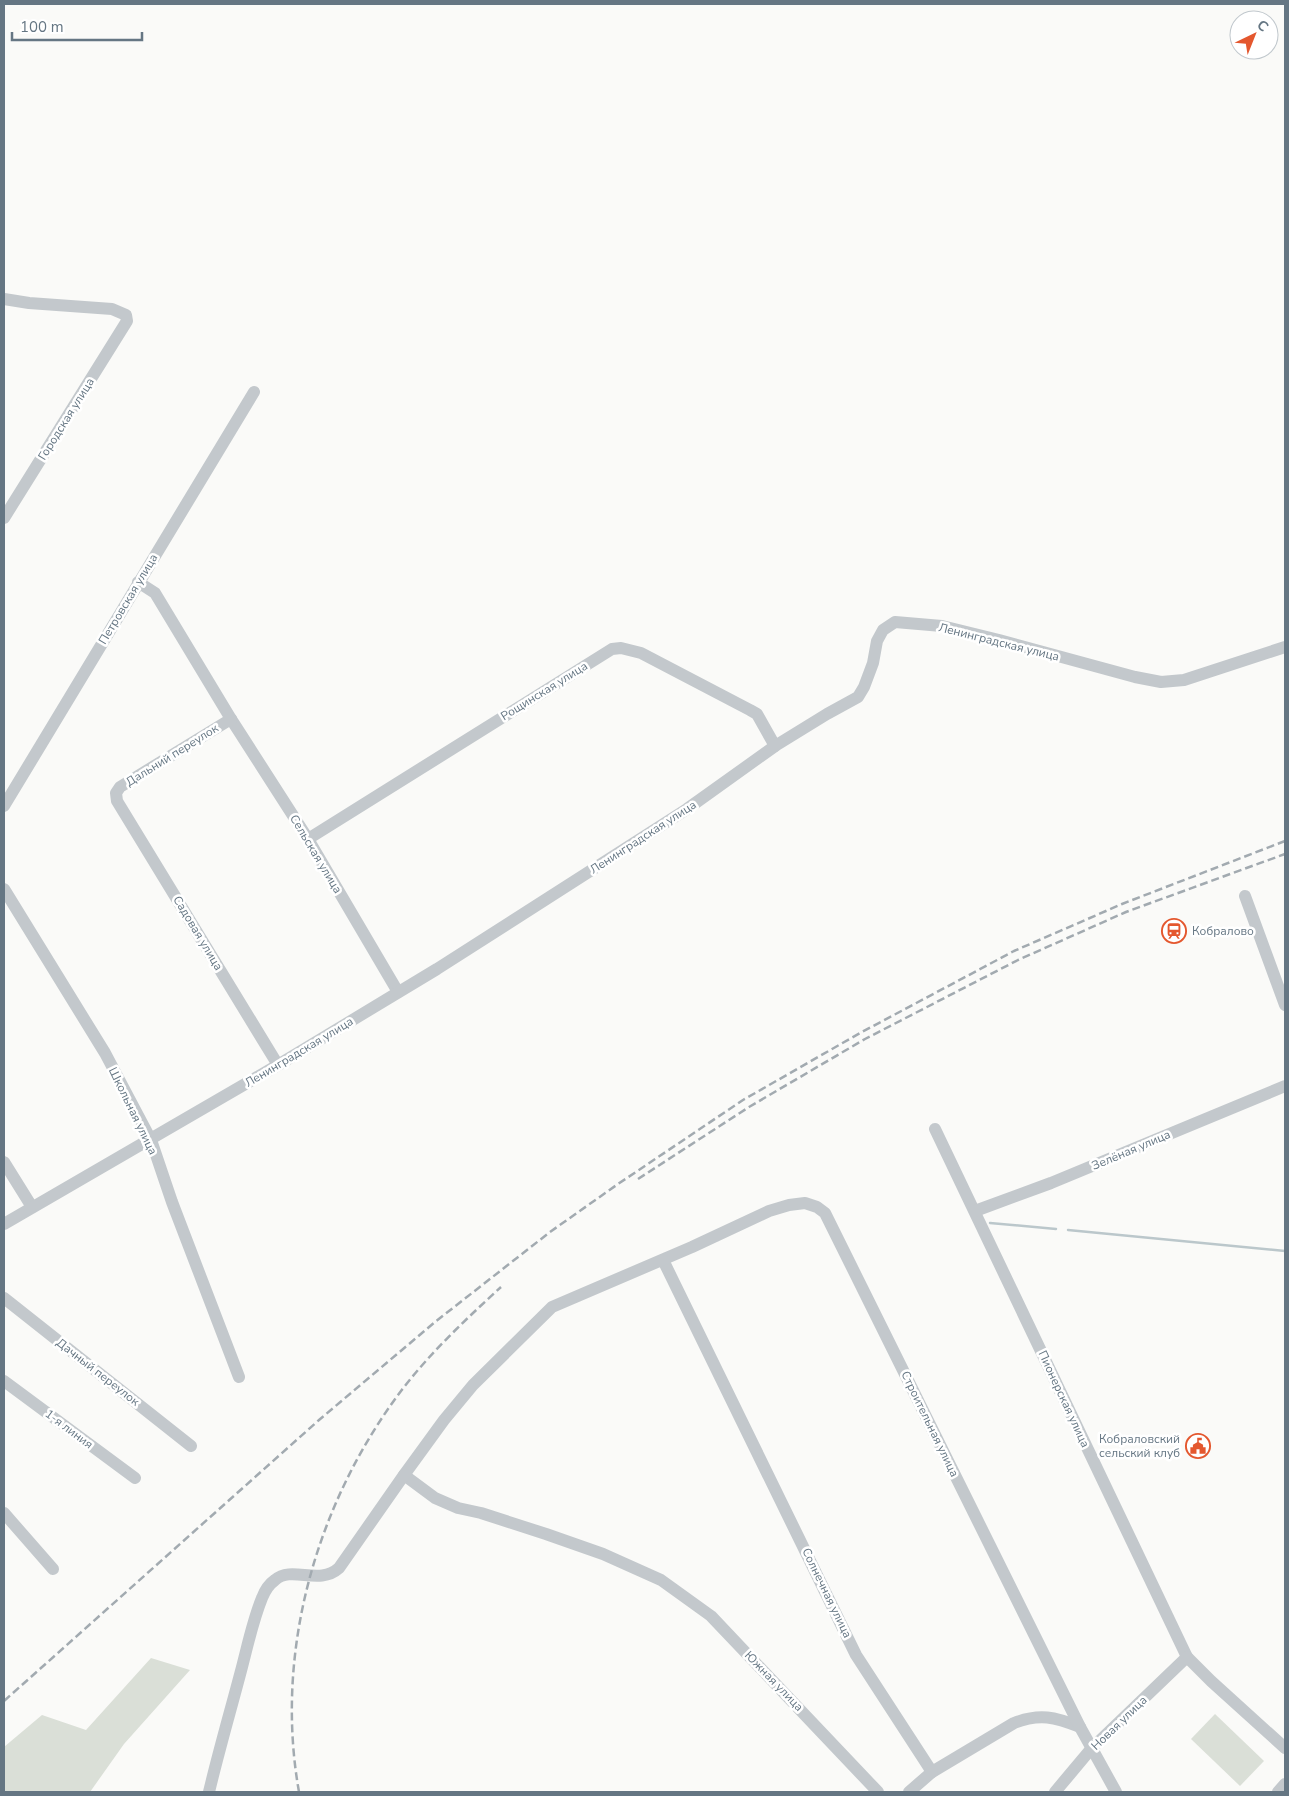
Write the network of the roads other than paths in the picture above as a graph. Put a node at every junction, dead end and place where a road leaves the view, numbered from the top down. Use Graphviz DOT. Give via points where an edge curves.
graph roads {
  1 [pos="4,299"];
  2 [pos="254,392"];
  3 [pos="4,518"];
  4 [pos="138,582"];
  5 [pos="1285,647"];
  6 [pos="231,719"];
  7 [pos="775,746"];
  8 [pos="117,797"];
  9 [pos="4,806"];
  10 [pos="308,838"];
  11 [pos="4,889"];
  12 [pos="1245,896"];
  13 [pos="398,992"];
  14 [pos="1285,1005"];
  15 [pos="278,1065"];
  16 [pos="1285,1086"];
  17 [pos="935,1128"];
  18 [pos="150,1140"];
  19 [pos="4,1162"];
  20 [pos="32,1207"];
  21 [pos="975,1211"];
  22 [pos="4,1224"];
  23 [pos="663,1260"];
  24 [pos="4,1298"];
  25 [pos="239,1377"];
  26 [pos="4,1381"];
  27 [pos="191,1446"];
  28 [pos="404,1475"];
  29 [pos="135,1478"];
  30 [pos="4,1513"];
  31 [pos="53,1569"];
  32 [pos="1187,1658"];
  33 [pos="1080,1727"];
  34 [pos="1285,1748"];
  35 [pos="1091,1749"];
  36 [pos="932,1772"];
  37 [pos="1285,1784"];
  38 [pos="209,1792"];
  39 [pos="878,1792"];
  40 [pos="909,1792"];
  41 [pos="1055,1792"];
  42 [pos="1116,1792"];
  43 [pos="1278,1792"];
  1 -- 3 [label="street, Городская улица" via="112,309 126,315 127,320"];
  2 -- 4 [label="street, Петровская улица"];
  4 -- 6 [label="street, Сельская улица" via="155,593"];
  4 -- 9 [label="street, Петровская улица"];
  5 -- 7 [label="street, Ленинградская улица" via="1184,680 1161,682 942,626 895,622 883,630 878,640 873,663 858,697"];
  6 -- 8 [label="street, Дальний переулок" via="120,787"];
  6 -- 10 [label="street, Сельская улица"];
  7 -- 10 [label="street, Рощинская улица" via="757,714 641,653 612,649"];
  7 -- 13 [label="street, Ленинградская улица" via="687,809"];
  8 -- 15 [label="street, Садовая улица"];
  10 -- 13 [label="street, Сельская улица"];
  11 -- 18 [label="street, Школьная улица" via="100,1045"];
  12 -- 14 [label="street"];
  13 -- 15 [label="street, Ленинградская улица"];
  15 -- 18 [label="street, Ленинградская улица"];
  16 -- 21 [label="street, Зелёная улица"];
  17 -- 21 [label="street, Пионерская улица"];
  18 -- 20 [label="street, Ленинградская улица"];
  18 -- 25 [label="street, Школьная улица"];
  19 -- 20 [label="street"];
  20 -- 22 [label="street, Ленинградская улица"];
  21 -- 32 [label="street, Пионерская улица"];
  23 -- 28 [label="street, Строительная улица" via="552,1307 473,1385"];
  23 -- 33 [label="street, Строительная улица" via="789,1205 805,1203 817,1206 825,1213"];
  23 -- 36 [label="street, Солнечная улица" via="856,1655"];
  24 -- 27 [label="street, Дачный переулок"];
  26 -- 29 [label="street, 1-я линия"];
  28 -- 38 [label="street, Строительная улица" via="333,1574 324,1577 292,1574 278,1577 269,1585 249,1642"];
  28 -- 39 [label="street, Южная улица" via="435,1498 458,1508 603,1554 661,1580 711,1616"];
  30 -- 31 [label="street"];
  32 -- 34 [label="street, Пионерская улица"];
  32 -- 35 [label="street, Новая улица"];
  33 -- 35 [label="street, Строительная улица"];
  33 -- 36 [label="street" via="1048,1716 1026,1718"];
  35 -- 41 [label="street, Новая улица"];
  35 -- 42 [label="street, Строительная улица"];
  36 -- 40 [label="street"];
  37 -- 43 [label="street"];
}
